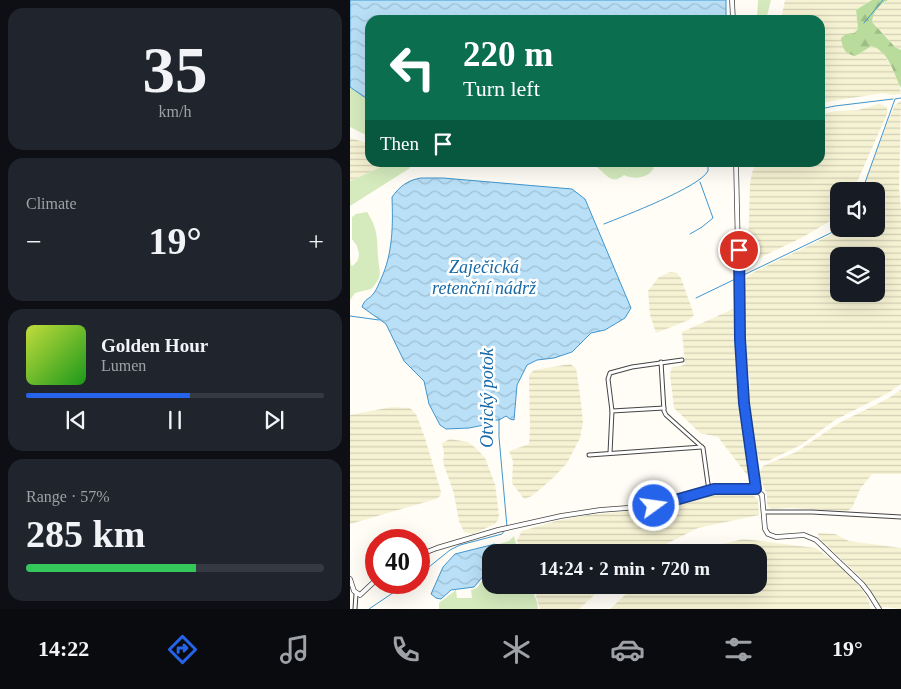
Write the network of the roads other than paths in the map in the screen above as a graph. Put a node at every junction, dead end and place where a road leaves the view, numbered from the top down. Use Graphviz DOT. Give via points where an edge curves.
graph roads {
  1 [pos="732,0"];
  2 [pos="732,15"];
  3 [pos="736,167"];
  4 [pos="682,360"];
  5 [pos="660,362"];
  6 [pos="664,408"];
  7 [pos="612,411"];
  8 [pos="702,447"];
  9 [pos="610,453"];
  10 [pos="589,455"];
  11 [pos="756,489"];
  12 [pos="712,490"];
  13 [pos="764,512"];
  14 [pos="901,517"];
  15 [pos="430,551"];
  16 [pos="350,578"];
  17 [pos="365,592"];
  18 [pos="356,594"];
  19 [pos="355,609"];
  20 [pos="878,609"];
  1 -- 2 [label="street"];
  3 -- 11 [label="street" via="740,339 744,403"];
  4 -- 5 [label="street"];
  5 -- 6 [label="street"];
  5 -- 7 [label="street" via="610,373"];
  6 -- 7 [label="street"];
  6 -- 8 [label="street" via="666,415"];
  7 -- 9 [label="street"];
  8 -- 9 [label="street"];
  8 -- 12 [label="street" via="708,484"];
  9 -- 10 [label="street"];
  11 -- 12 [label="street"];
  11 -- 13 [label="street" via="762,495"];
  12 -- 15 [label="street" via="654,506 561,516"];
  13 -- 14 [label="street"];
  13 -- 20 [label="street" via="768,534 776,537 804,535 816,540 862,584"];
  16 -- 18 [label="street"];
  17 -- 18 [label="street"];
  18 -- 19 [label="street"];
}
